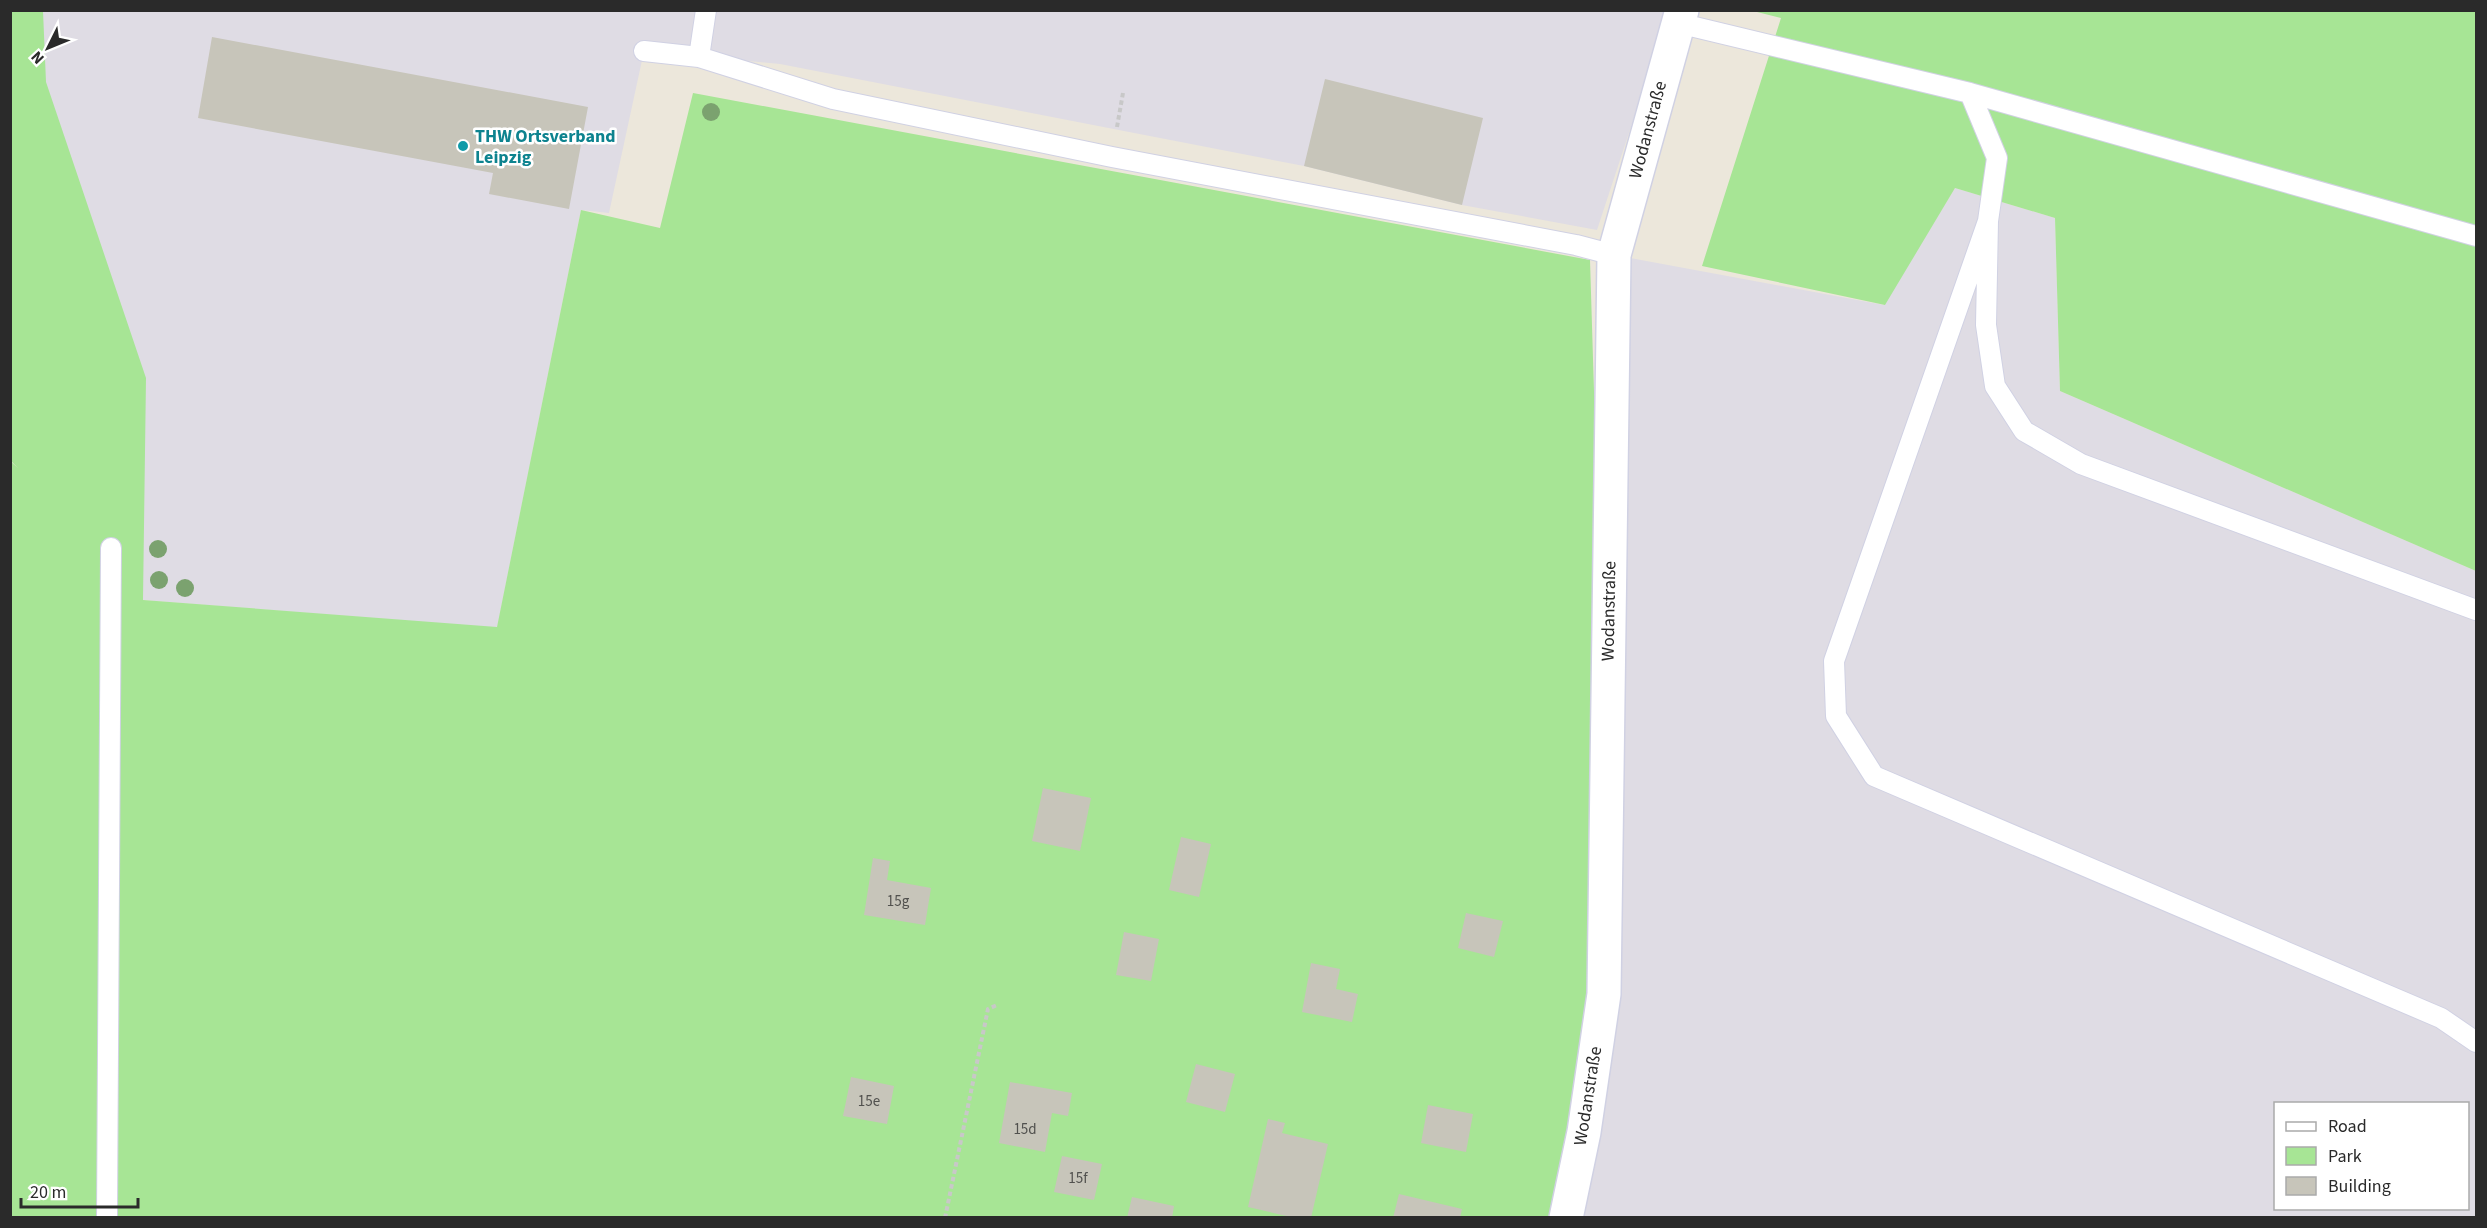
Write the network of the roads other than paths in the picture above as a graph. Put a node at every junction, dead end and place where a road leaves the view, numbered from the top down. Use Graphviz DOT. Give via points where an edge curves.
graph roads {
  1 [pos="706,10"];
  2 [pos="1680,17"];
  3 [pos="644,51"];
  4 [pos="699,57"];
  5 [pos="1970,93"];
  6 [pos="1988,221"];
  7 [pos="2476,236"];
  8 [pos="1614,255"];
  9 [pos="111,548"];
  10 [pos="2476,610"];
  11 [pos="2476,1042"];
  12 [pos="107,1218"];
  13 [pos="1566,1218"];
  1 -- 4 [label="lane"];
  2 -- 5 [label="lane"];
  2 -- 8 [label="street, Wodanstraße"];
  3 -- 4 [label="lane"];
  4 -- 8 [label="lane" via="833,99"];
  5 -- 6 [label="lane" via="1997,158"];
  5 -- 7 [label="lane"];
  6 -- 10 [label="lane" via="1986,325 1995,386 2024,431 2081,464"];
  6 -- 11 [label="lane" via="1833,661 1836,716 1874,776 2441,1018"];
  8 -- 13 [label="street, Wodanstraße" via="1604,993 1584,1132"];
  9 -- 12 [label="lane"];
}
